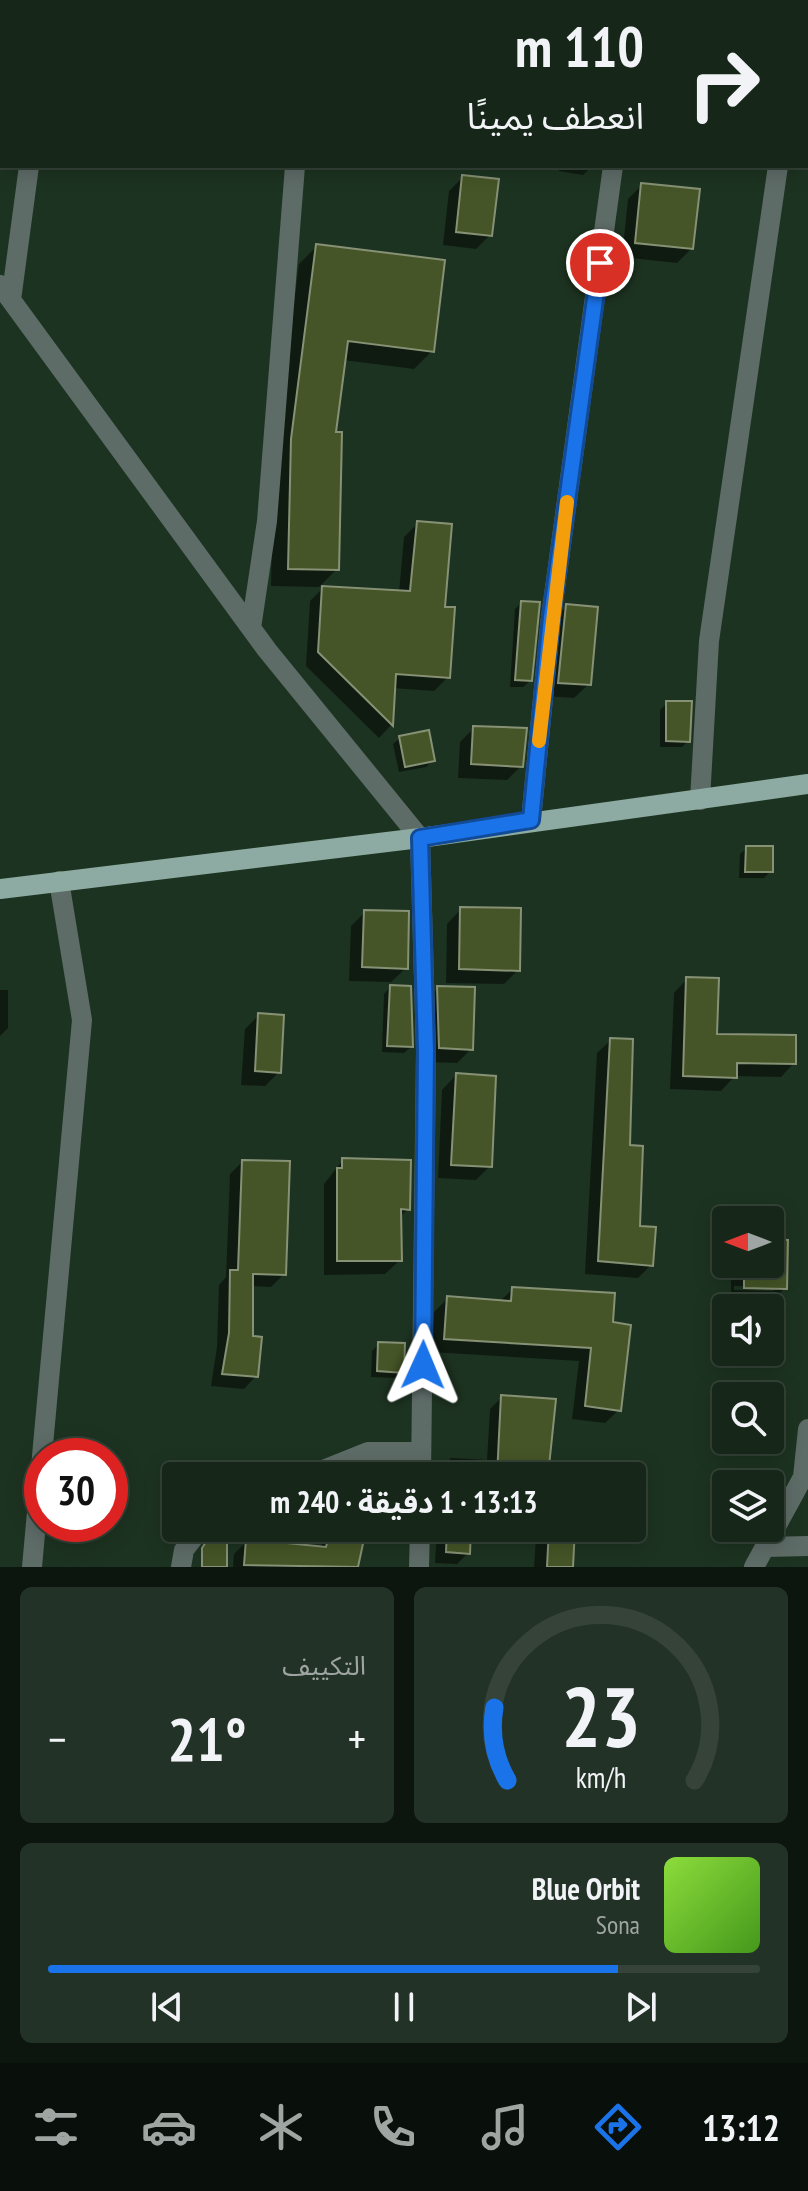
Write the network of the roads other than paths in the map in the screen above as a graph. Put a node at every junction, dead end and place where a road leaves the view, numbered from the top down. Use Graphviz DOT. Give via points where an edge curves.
graph roads {
  1 [pos="29,168"];
  2 [pos="295,168"];
  3 [pos="613,168"];
  4 [pos="778,168"];
  5 [pos="5,292"];
  6 [pos="251,628"];
  7 [pos="808,784"];
  8 [pos="700,800"];
  9 [pos="531,820"];
  10 [pos="420,838"];
  11 [pos="59,881"];
  12 [pos="0,889"];
  13 [pos="808,1429"];
  14 [pos="44,1438"];
  15 [pos="421,1452"];
  16 [pos="343,1462"];
  17 [pos="421,1462"];
  18 [pos="34,1542"];
  19 [pos="190,1542"];
  20 [pos="420,1542"];
  21 [pos="808,1546"];
  22 [pos="766,1547"];
  23 [pos="32,1567"];
  24 [pos="181,1567"];
  25 [pos="419,1567"];
  26 [pos="754,1567"];
  1 -- 5 [label="street"];
  2 -- 6 [label="street" via="267,521"];
  3 -- 9 [label="street" via="551,617"];
  4 -- 8 [label="street" via="709,641"];
  5 -- 6 [label="street"];
  6 -- 10 [label="street"];
  7 -- 8 [label="main road"];
  8 -- 9 [label="main road"];
  9 -- 10 [label="main road"];
  10 -- 11 [label="main road"];
  10 -- 15 [label="street" via="426,1051"];
  11 -- 12 [label="main road"];
  11 -- 14 [label="street" via="82,1020"];
  13 -- 22 [label="street" via="803,1477"];
  15 -- 16 [label="street" via="368,1452"];
  15 -- 17 [label="street"];
  18 -- 23 [label="street"];
  19 -- 24 [label="street"];
  20 -- 25 [label="street"];
  21 -- 22 [label="street"];
  22 -- 26 [label="street"];
}
